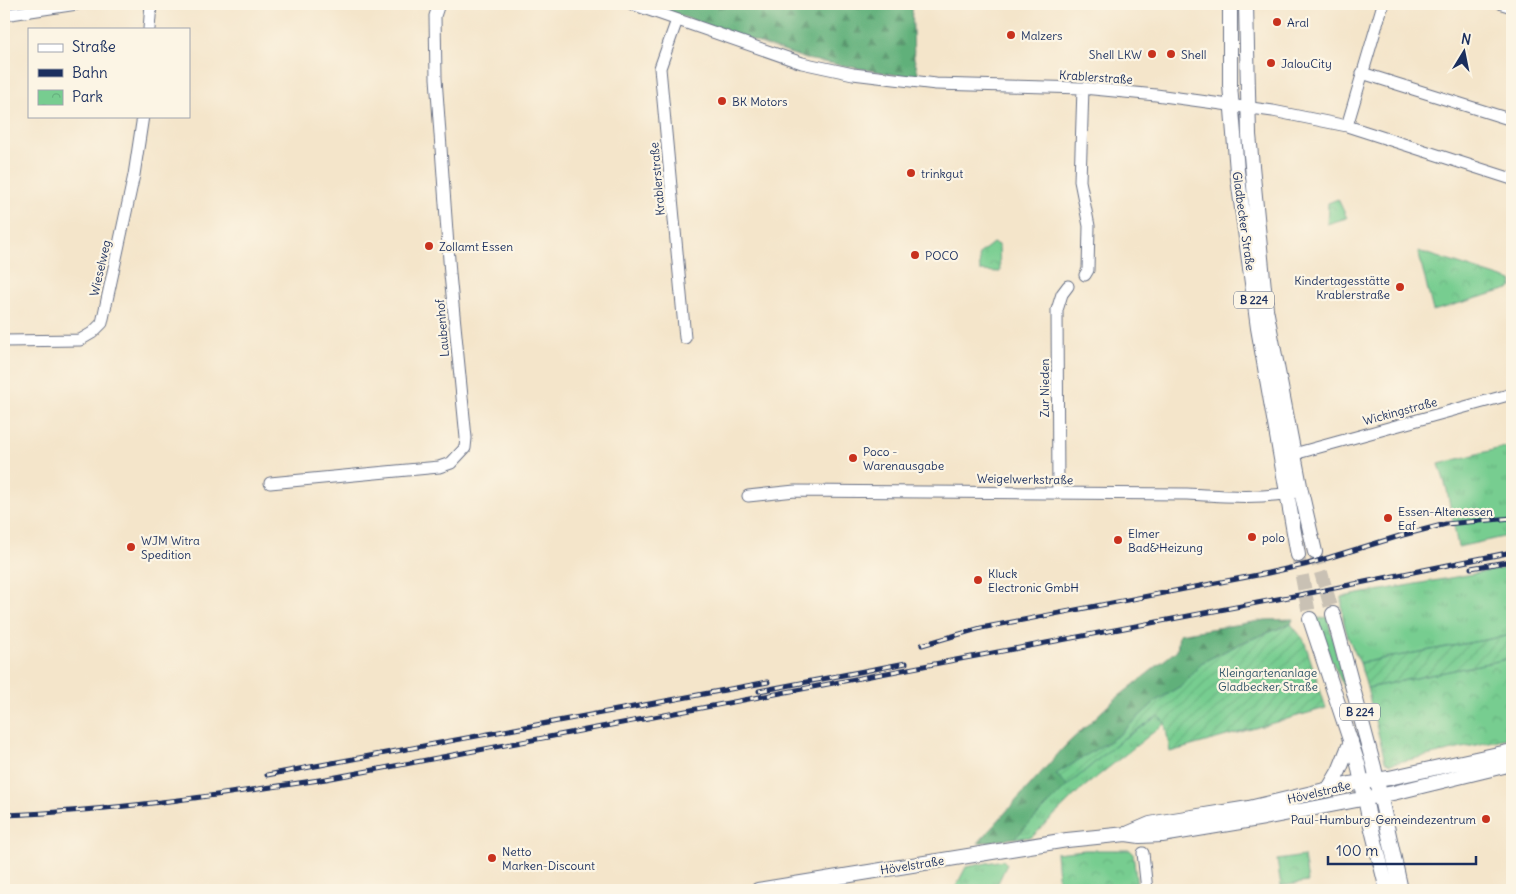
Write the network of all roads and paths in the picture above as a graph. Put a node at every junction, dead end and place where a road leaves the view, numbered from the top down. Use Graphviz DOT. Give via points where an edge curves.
graph roads {
  1 [pos="77,4"];
  2 [pos="151,4"];
  3 [pos="438,4"];
  4 [pos="632,4"];
  5 [pos="1230,4"];
  6 [pos="1246,4"];
  7 [pos="1383,4"];
  8 [pos="1502,4"];
  9 [pos="1512,7"];
  10 [pos="4,15"];
  11 [pos="677,20"];
  12 [pos="149,28"];
  13 [pos="1362,73"];
  14 [pos="1083,88"];
  15 [pos="1231,106"];
  16 [pos="1248,108"];
  17 [pos="143,118"];
  18 [pos="1512,120"];
  19 [pos="1347,126"];
  20 [pos="1512,178"];
  21 [pos="1085,275"];
  22 [pos="1068,286"];
  23 [pos="685,338"];
  24 [pos="4,341"];
  25 [pos="1512,394"];
  26 [pos="1294,454"];
  27 [pos="270,483"];
  28 [pos="1301,491"];
  29 [pos="1058,493"];
  30 [pos="1287,494"];
  31 [pos="748,496"];
  32 [pos="1315,552"];
  33 [pos="1298,555"];
  34 [pos="1333,614"];
  35 [pos="1310,619"];
  36 [pos="1351,741"];
  37 [pos="1512,750"];
  38 [pos="1512,764"];
  39 [pos="1377,780"];
  40 [pos="1362,782"];
  41 [pos="1328,790"];
  42 [pos="1380,795"];
  43 [pos="1365,798"];
  44 [pos="1126,834"];
  45 [pos="1143,853"];
  46 [pos="758,890"];
  47 [pos="1146,890"];
  48 [pos="1387,890"];
  49 [pos="1401,890"];
  1 -- 10 [label="street"];
  2 -- 12 [label="street"];
  3 -- 27 [label="street, Laubenhof" via="435,16 436,75 465,448 451,463 439,467"];
  4 -- 11 [label="street, Krablerstraße"];
  5 -- 15 [label="main road, Gladbecker Straße / B 224"];
  6 -- 16 [label="main road, Gladbecker Straße / B 224"];
  7 -- 13 [label="street"];
  8 -- 9 [label="street"];
  11 -- 14 [label="street, Krablerstraße" via="802,63 853,74 936,84"];
  11 -- 23 [label="street, Krablerstraße" via="660,68"];
  13 -- 18 [label="street"];
  13 -- 19 [label="street"];
  14 -- 15 [label="street, Krablerstraße"];
  14 -- 21 [label="street" via="1080,180 1089,226 1088,270"];
  15 -- 16 [label="street, Krablerstraße"];
  15 -- 30 [label="main road, Gladbecker Straße / B 224" via="1258,328"];
  16 -- 19 [label="street, Krablerstraße"];
  16 -- 26 [label="main road, Gladbecker Straße / B 224" via="1266,309"];
  17 -- 24 [label="street, Wieselweg" via="134,175 102,323 80,340"];
  19 -- 20 [label="street, Krablerstraße"];
  22 -- 29 [label="street, Zur Nieden" via="1057,310"];
  25 -- 26 [label="street, Wickingstraße"];
  26 -- 28 [label="main road, Gladbecker Straße / B 224"];
  28 -- 30 [label="street, Weigelwerkstraße"];
  28 -- 32 [label="main road, Gladbecker Straße / B 224"];
  29 -- 30 [label="street, Weigelwerkstraße"];
  29 -- 31 [label="street, Weigelwerkstraße" via="795,491"];
  30 -- 33 [label="main road, Gladbecker Straße / B 224"];
  34 -- 39 [label="main road, B 224"];
  35 -- 36 [label="main road, B 224"];
  36 -- 40 [label="main road, B 224"];
  36 -- 41 [label="main road"];
  37 -- 39 [label="main road, Hövelstraße"];
  38 -- 42 [label="main road, Hövelstraße"];
  39 -- 40 [label="main road, Hövelstraße"];
  39 -- 42 [label="main road, B 224"];
  40 -- 41 [label="main road, Hövelstraße"];
  40 -- 43 [label="main road, B 224"];
  41 -- 44 [label="main road, Hövelstraße" via="1249,808 1150,824"];
  42 -- 43 [label="main road, Hövelstraße"];
  42 -- 49 [label="main road, B 224"];
  43 -- 44 [label="main road, Hövelstraße" via="1171,833"];
  43 -- 48 [label="main road, B 224"];
  44 -- 46 [label="main road, Hövelstraße" via="1067,840"];
  45 -- 47 [label="street"];
}
